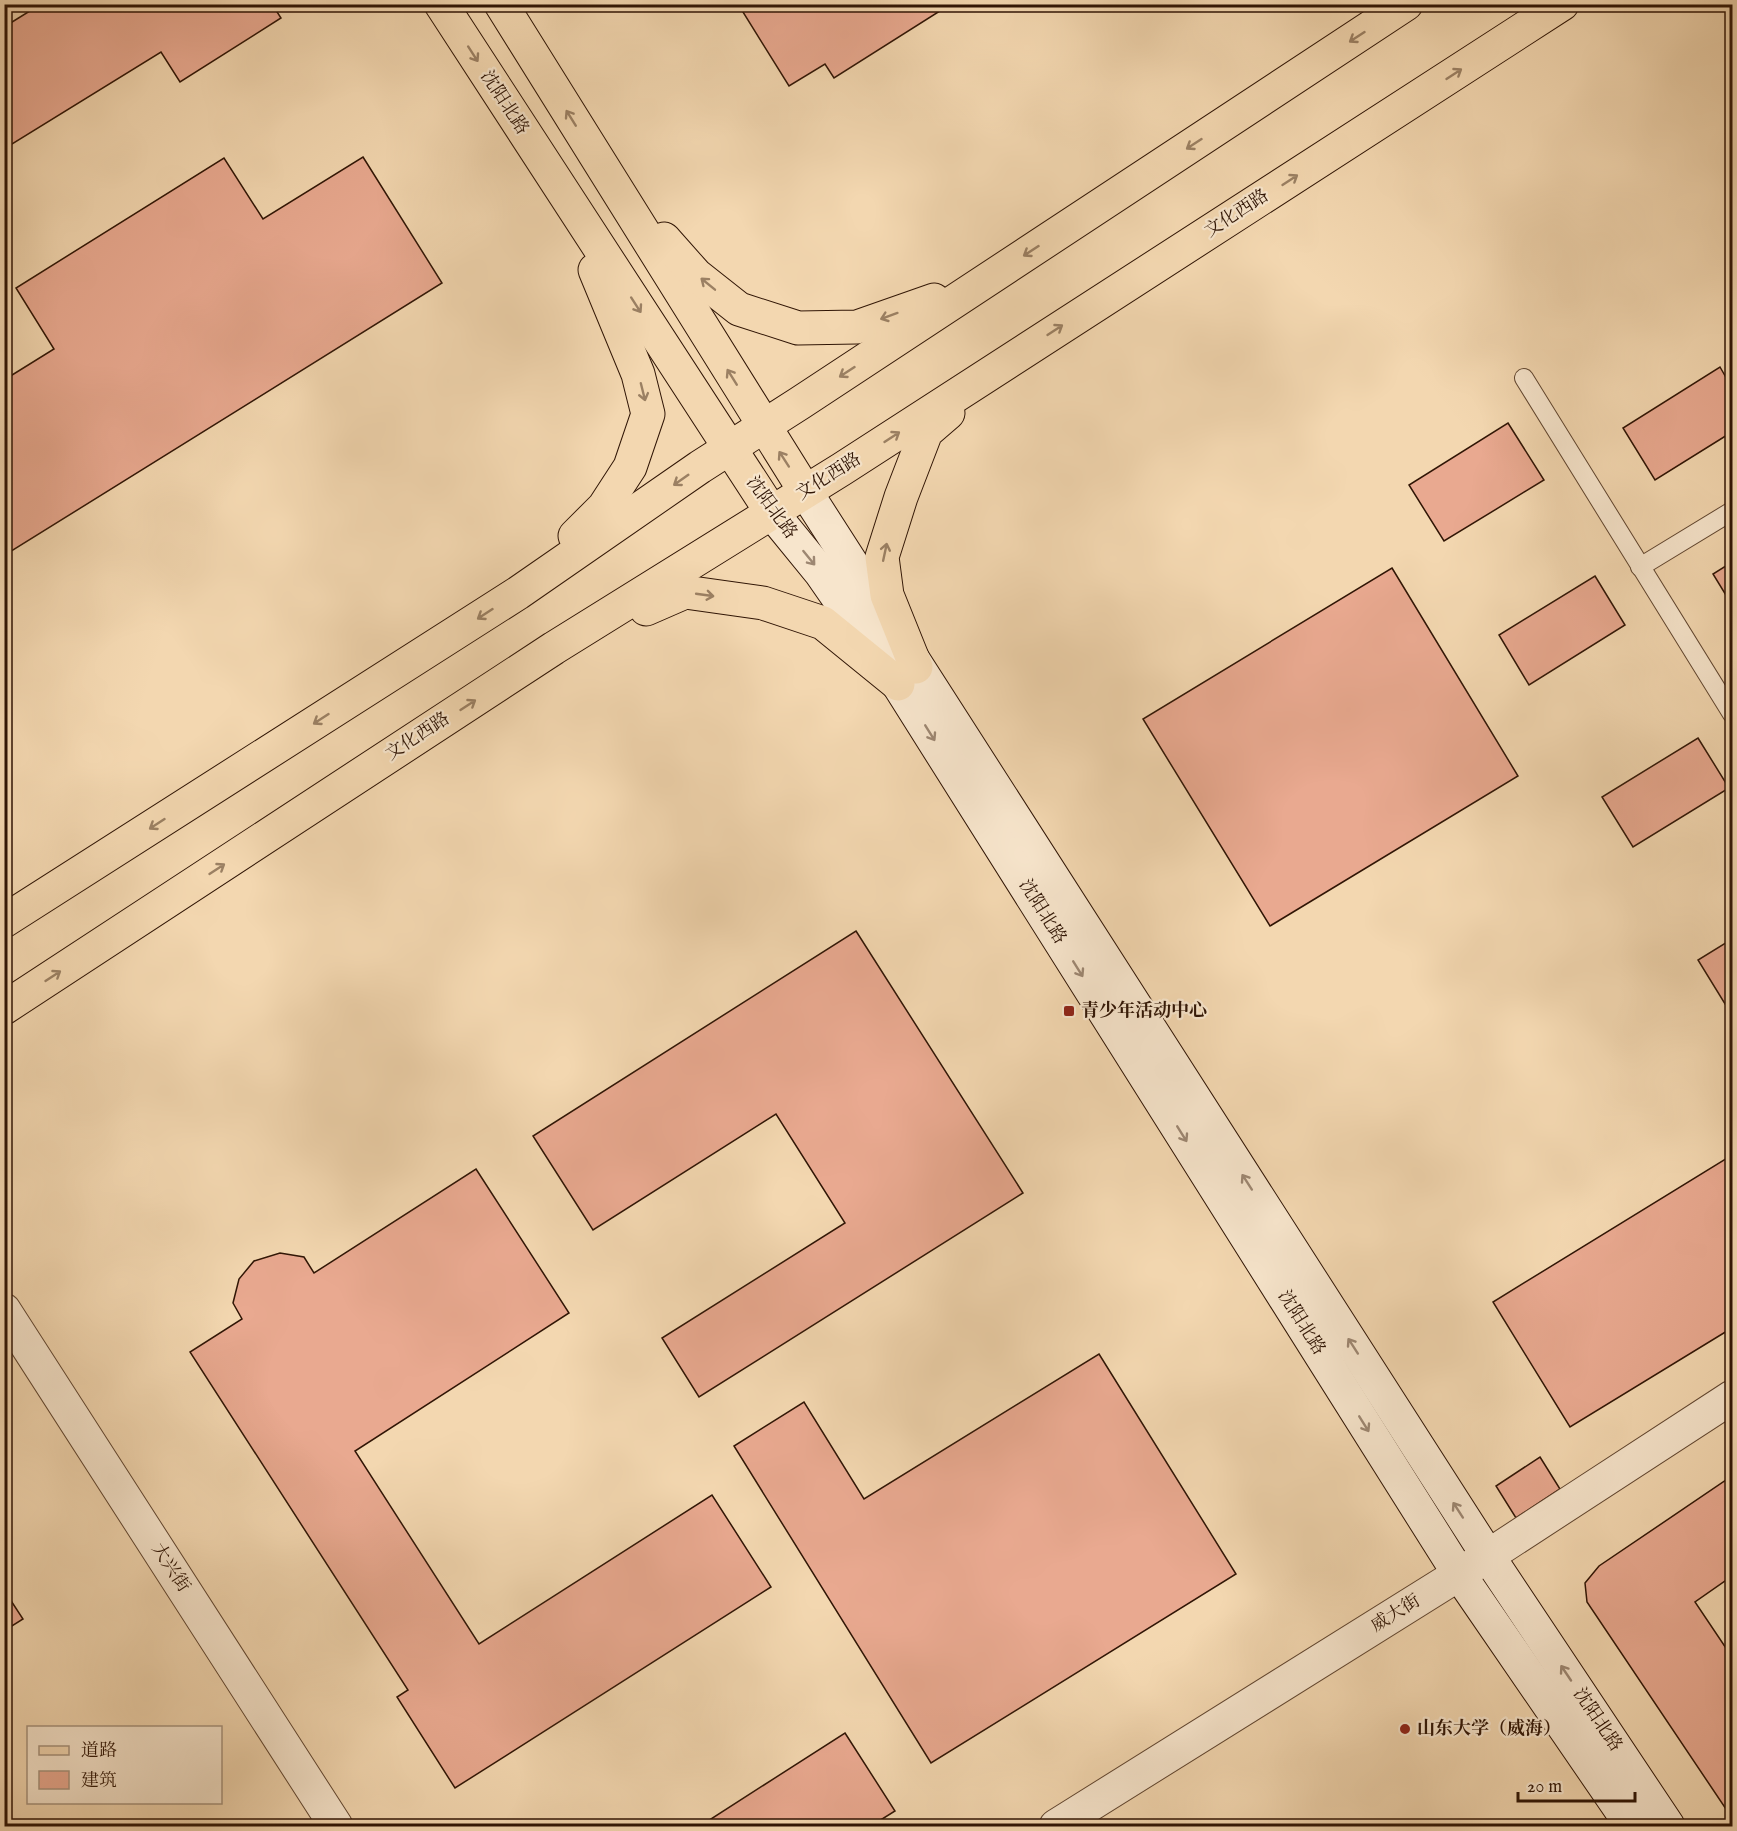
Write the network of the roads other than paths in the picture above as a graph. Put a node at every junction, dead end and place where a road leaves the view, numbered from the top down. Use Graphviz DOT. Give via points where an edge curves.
graph roads {
  1 [pos="441,4"];
  2 [pos="501,4"];
  3 [pos="1406,4"];
  4 [pos="1563,4"];
  5 [pos="602,168"];
  6 [pos="567,201"];
  7 [pos="983,282"];
  8 [pos="1018,355"];
  9 [pos="1524,378"];
  10 [pos="763,427"];
  11 [pos="730,448"];
  12 [pos="804,492"];
  13 [pos="1732,511"];
  14 [pos="772,513"];
  15 [pos="1640,567"];
  16 [pos="518,593"];
  17 [pos="554,648"];
  18 [pos="907,675"];
  19 [pos="1732,714"];
  20 [pos="4,921"];
  21 [pos="4,1008"];
  22 [pos="4,1310"];
  23 [pos="1732,1397"];
  24 [pos="1488,1557"];
  25 [pos="1459,1574"];
  26 [pos="336,1827"];
  27 [pos="1056,1827"];
  28 [pos="1632,1827"];
  29 [pos="1668,1827"];
  1 -- 6 [label="main road, 沈阳北路, one-way"];
  5 -- 2 [label="main road, 沈阳北路, one-way"];
  3 -- 7 [label="main road, one-way"];
  8 -- 4 [label="main road, 文化西路, one-way"];
  7 -- 5 [label="main road, one-way" via="857,327 798,328 739,309 696,275"];
  10 -- 5 [label="main road, 沈阳北路, one-way"];
  6 -- 11 [label="main road, 沈阳北路, one-way"];
  6 -- 16 [label="main road, one-way" via="638,374 648,414 630,467 604,507"];
  7 -- 10 [label="main road, one-way"];
  12 -- 8 [label="main road, 文化西路, one-way"];
  18 -- 8 [label="main road, one-way" via="887,595 882,556 901,497 926,432"];
  9 -- 15 [label="lane"];
  10 -- 11 [label="main road"];
  12 -- 10 [label="main road, 沈阳北路, one-way"];
  11 -- 14 [label="main road, 沈阳北路"];
  11 -- 16 [label="main road, one-way"];
  12 -- 14 [label="main road, 文化西路"];
  12 -- 18 [label="street, 沈阳北路"];
  13 -- 15 [label="lane"];
  14 -- 17 [label="main road, 文化西路"];
  14 -- 18 [label="street, 沈阳北路, one-way"];
  15 -- 19 [label="lane"];
  16 -- 20 [label="main road, one-way"];
  17 -- 18 [label="main road, one-way" via="685,592 763,603 823,623"];
  21 -- 17 [label="main road, 文化西路, one-way"];
  24 -- 18 [label="street, 沈阳北路, one-way"];
  18 -- 25 [label="street, 沈阳北路, one-way"];
  22 -- 26 [label="street, 大兴街"];
  23 -- 24 [label="street, 威大街"];
  24 -- 25 [label="street, 威大街"];
  29 -- 24 [label="street, 沈阳北路, one-way"];
  25 -- 27 [label="street, 威大街"];
  25 -- 28 [label="street, 沈阳北路"];
}
